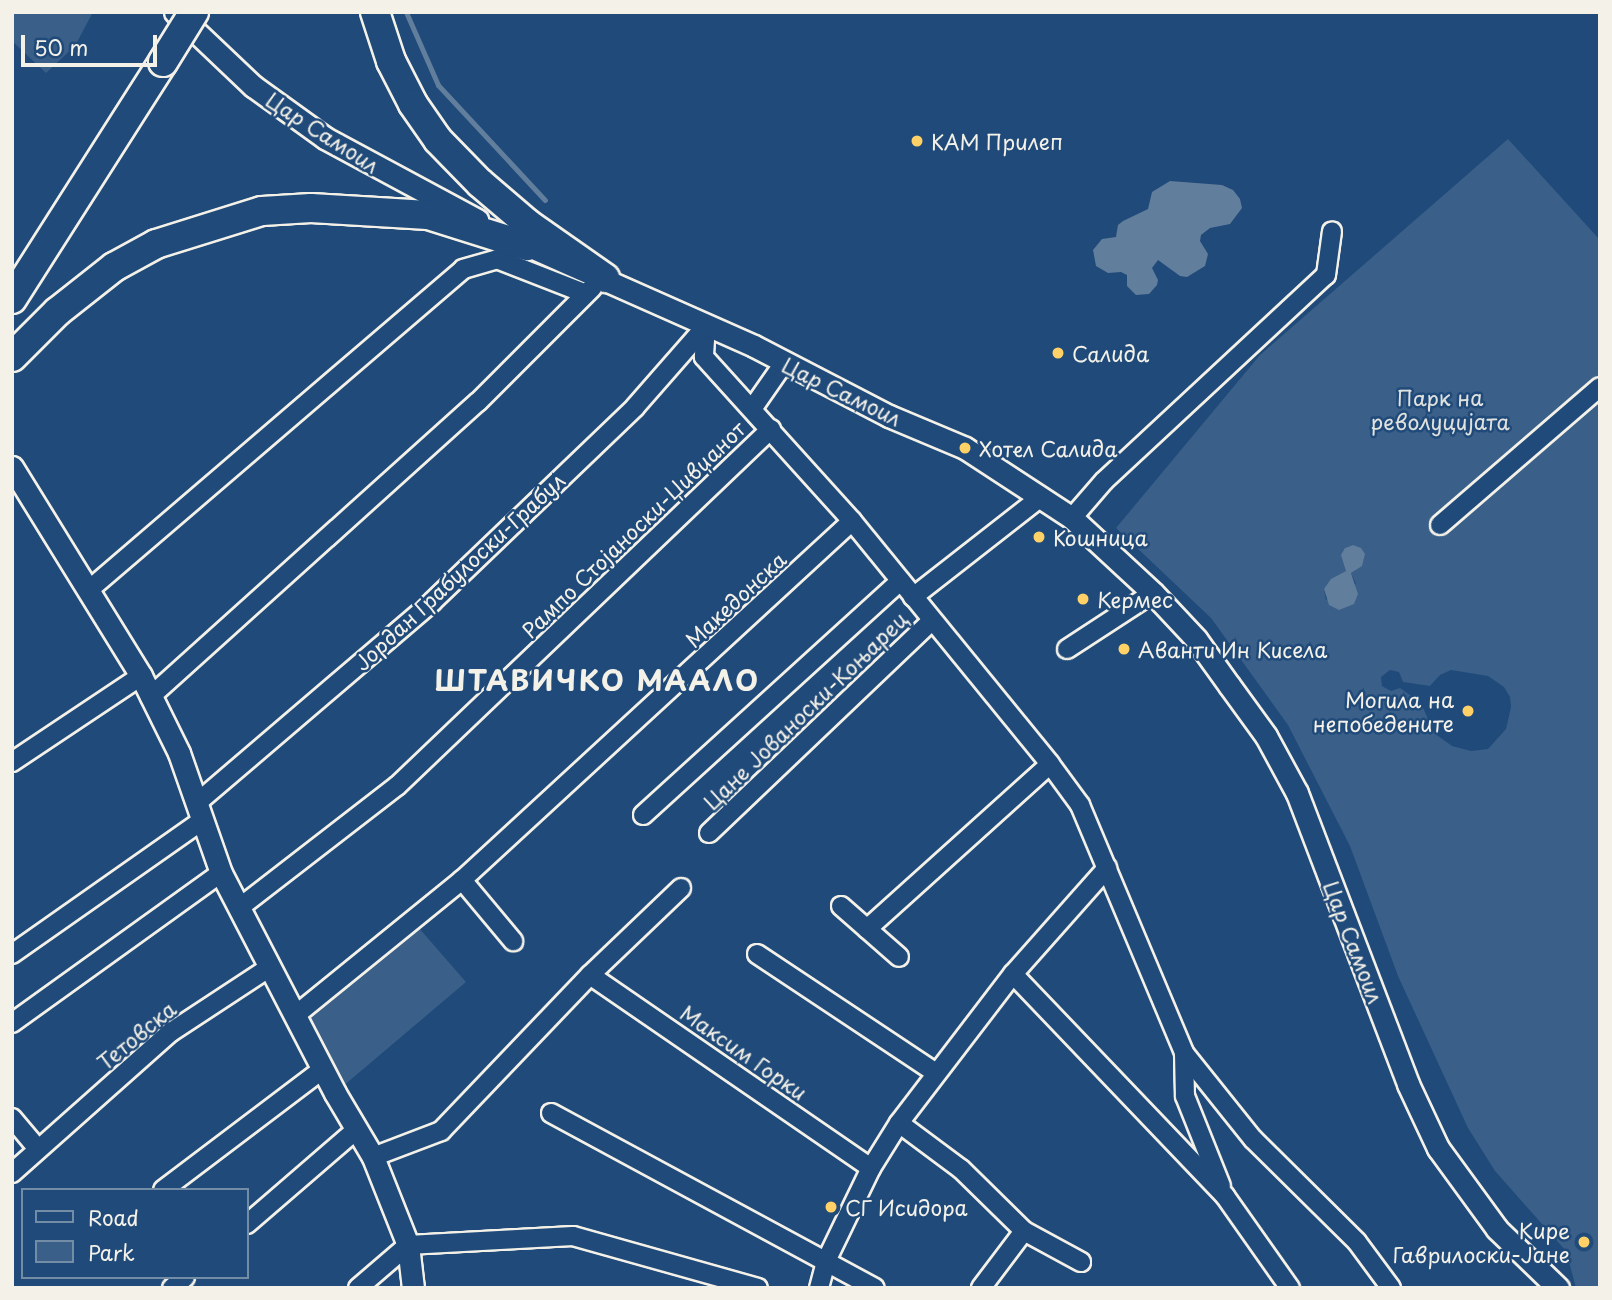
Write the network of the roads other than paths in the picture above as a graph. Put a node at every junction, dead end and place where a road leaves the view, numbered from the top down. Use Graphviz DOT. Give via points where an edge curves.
graph roads {
  1 [pos="175,12"];
  2 [pos="194,12"];
  3 [pos="375,12"];
  4 [pos="157,57"];
  5 [pos="1332,231"];
  6 [pos="527,246"];
  7 [pos="12,286"];
  8 [pos="595,286"];
  9 [pos="12,299"];
  10 [pos="706,326"];
  11 [pos="12,357"];
  12 [pos="784,363"];
  13 [pos="1600,387"];
  14 [pos="752,409"];
  15 [pos="771,429"];
  16 [pos="12,467"];
  17 [pos="1041,497"];
  18 [pos="1072,518"];
  19 [pos="852,521"];
  20 [pos="1440,525"];
  21 [pos="900,581"];
  22 [pos="90,589"];
  23 [pos="1153,593"];
  24 [pos="913,597"];
  25 [pos="932,621"];
  26 [pos="1067,649"];
  27 [pos="141,676"];
  28 [pos="150,697"];
  29 [pos="12,762"];
  30 [pos="1050,764"];
  31 [pos="201,811"];
  32 [pos="643,816"];
  33 [pos="709,833"];
  34 [pos="1107,868"];
  35 [pos="221,873"];
  36 [pos="462,880"];
  37 [pos="681,888"];
  38 [pos="841,906"];
  39 [pos="239,908"];
  40 [pos="867,929"];
  41 [pos="513,941"];
  42 [pos="12,954"];
  43 [pos="757,954"];
  44 [pos="899,957"];
  45 [pos="270,967"];
  46 [pos="1013,974"];
  47 [pos="590,975"];
  48 [pos="297,1014"];
  49 [pos="12,1023"];
  50 [pos="1184,1053"];
  51 [pos="323,1069"];
  52 [pos="936,1073"];
  53 [pos="551,1113"];
  54 [pos="12,1118"];
  55 [pos="899,1123"];
  56 [pos="356,1130"];
  57 [pos="38,1149"];
  58 [pos="373,1157"];
  59 [pos="871,1168"];
  60 [pos="12,1173"];
  61 [pos="166,1188"];
  62 [pos="1225,1195"];
  63 [pos="248,1223"];
  64 [pos="1024,1231"];
  65 [pos="408,1245"];
  66 [pos="826,1261"];
  67 [pos="1081,1262"];
  68 [pos="358,1288"];
  69 [pos="413,1288"];
  70 [pos="758,1288"];
  71 [pos="819,1288"];
  72 [pos="875,1288"];
  73 [pos="981,1288"];
  74 [pos="1290,1288"];
  75 [pos="1391,1288"];
  76 [pos="1558,1288"];
  1 -- 4 [label="main road"];
  1 -- 6 [label="street, Цар Самоил" via="253,86 325,138"];
  2 -- 4 [label="main road, bridge"];
  3 -- 8 [label="main road" via="391,61 438,140"];
  4 -- 7 [label="main road" via="57,199"];
  4 -- 9 [label="main road"];
  5 -- 18 [label="street" via="1326,275 1104,481"];
  6 -- 8 [label="street, Цар Самоил"];
  6 -- 11 [label="main road" via="428,215 311,208 262,211 156,244 114,267 57,312"];
  8 -- 10 [label="street, Цар Самоил"];
  8 -- 22 [label="street" via="497,259 463,269"];
  8 -- 28 [label="street" via="478,402"];
  10 -- 12 [label="street, Цар Самоил"];
  10 -- 14 [label="street, Цане Јованоски-Коњарец" via="704,357"];
  10 -- 31 [label="street, Јордан Грабулоски-Грабул" via="635,407 433,601"];
  12 -- 14 [label="street, Рампо Стојаноски-Џивџанот"];
  12 -- 17 [label="street, Цар Самоил" via="965,449"];
  13 -- 20 [label="street"];
  14 -- 15 [label="street, Цане Јованоски-Коњарец"];
  15 -- 19 [label="street, Цане Јованоски-Коњарец"];
  15 -- 39 [label="street, Рампо Стојаноски-Џивџанот" via="397,786"];
  16 -- 22 [label="street"];
  17 -- 18 [label="street, Цар Самоил"];
  17 -- 24 [label="street, Цане Јованоски-Коњарец"];
  18 -- 23 [label="street, Цар Самоил"];
  19 -- 21 [label="street, Цане Јованоски-Коњарец"];
  19 -- 36 [label="street, Македонска"];
  21 -- 24 [label="street, Цане Јованоски-Коњарец"];
  21 -- 32 [label="street, Цане Јованоски-Коњарец"];
  22 -- 27 [label="street"];
  23 -- 26 [label="street"];
  23 -- 76 [label="street, Цар Самоил" via="1196,639 1266,736 1297,793 1408,1084 1438,1148 1497,1228"];
  24 -- 25 [label="street, Цане Јованоски-Коњарец"];
  25 -- 30 [label="street, Цане Јованоски-Коњарец"];
  25 -- 33 [label="street, Цане Јованоски-Коњарец"];
  27 -- 28 [label="street"];
  27 -- 29 [label="street"];
  28 -- 31 [label="street" via="179,753"];
  30 -- 34 [label="street, Цане Јованоски-Коњарец" via="1080,806"];
  30 -- 40 [label="street"];
  31 -- 35 [label="street"];
  31 -- 42 [label="street"];
  34 -- 46 [label="street"];
  34 -- 50 [label="street, Цане Јованоски-Коњарец"];
  35 -- 39 [label="street"];
  35 -- 49 [label="street"];
  36 -- 41 [label="street"];
  36 -- 48 [label="street, Македонска"];
  37 -- 47 [label="street"];
  38 -- 40 [label="street"];
  39 -- 45 [label="street"];
  40 -- 44 [label="street"];
  43 -- 52 [label="street"];
  45 -- 48 [label="street"];
  45 -- 57 [label="street, Тетовска" via="172,1032"];
  46 -- 52 [label="street"];
  46 -- 62 [label="street"];
  47 -- 58 [label="street" via="441,1131"];
  47 -- 59 [label="street, Максим Горки"];
  48 -- 51 [label="street"];
  50 -- 62 [label="street" via="1185,1096"];
  50 -- 75 [label="street, Цане Јованоски-Коњарец" via="1253,1139 1357,1242"];
  51 -- 56 [label="street"];
  51 -- 61 [label="street"];
  52 -- 55 [label="street"];
  53 -- 66 [label="street"];
  54 -- 57 [label="street"];
  55 -- 59 [label="street"];
  55 -- 64 [label="street" via="961,1169"];
  56 -- 58 [label="street"];
  56 -- 63 [label="street"];
  57 -- 60 [label="street, Тетовска"];
  58 -- 65 [label="street"];
  59 -- 66 [label="street"];
  62 -- 74 [label="street"];
  64 -- 67 [label="street"];
  64 -- 73 [label="street"];
  65 -- 68 [label="street"];
  65 -- 69 [label="street"];
  65 -- 70 [label="street" via="573,1236"];
  66 -- 71 [label="street"];
  66 -- 72 [label="street"];
}
